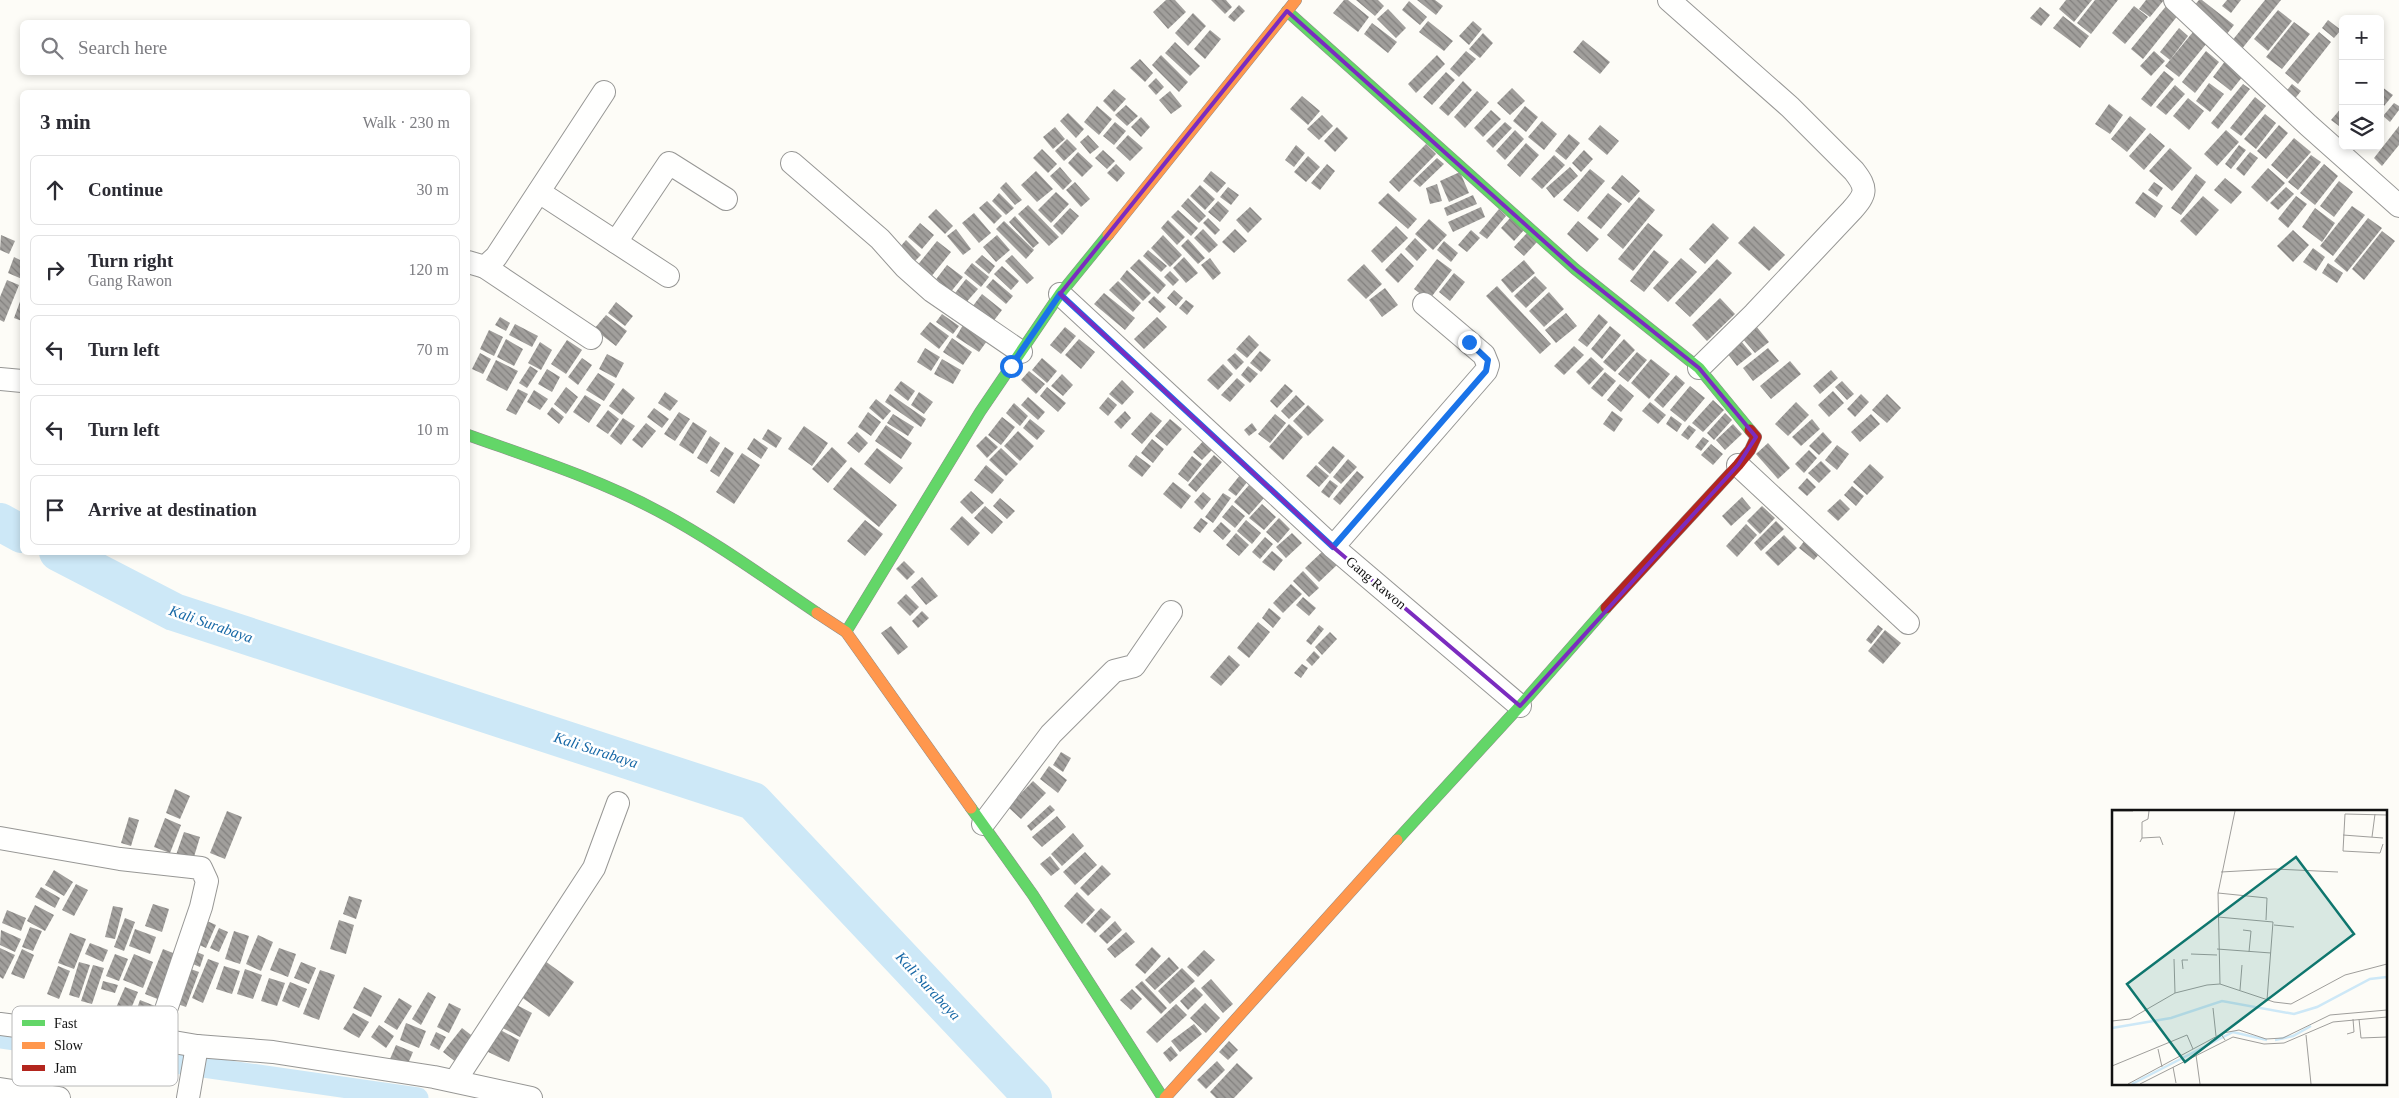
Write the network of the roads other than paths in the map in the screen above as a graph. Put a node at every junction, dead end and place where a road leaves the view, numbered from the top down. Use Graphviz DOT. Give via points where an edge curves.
graph roads {
  1 [pos="1296,0"];
  2 [pos="1669,0"];
  3 [pos="2175,0"];
  4 [pos="1287,11"];
  5 [pos="604,92"];
  6 [pos="792,163"];
  7 [pos="539,192"];
  8 [pos="726,200"];
  9 [pos="2399,206"];
  10 [pos="616,242"];
  11 [pos="476,264"];
  12 [pos="668,276"];
  13 [pos="1060,294"];
  14 [pos="1424,304"];
  15 [pos="591,338"];
  16 [pos="1021,352"];
  17 [pos="1699,368"];
  18 [pos="0,378"];
  19 [pos="20,381"];
  20 [pos="470,436"];
  21 [pos="1738,465"];
  22 [pos="1333,547"];
  23 [pos="1171,612"];
  24 [pos="1908,623"];
  25 [pos="846,632"];
  26 [pos="1520,706"];
  27 [pos="618,803"];
  28 [pos="983,824"];
  29 [pos="0,838"];
  30 [pos="167,1006"];
  31 [pos="178,1046"];
  32 [pos="196,1052"];
  33 [pos="455,1081"];
  34 [pos="0,1089"];
  35 [pos="188,1095"];
  36 [pos="59,1098"];
  37 [pos="531,1098"];
  38 [pos="1164,1098"];
  1 -- 4 [label="street"];
  2 -- 17 [label="street" via="1790,107 1854,171 1865,190 1852,210"];
  3 -- 9 [label="street"];
  4 -- 13 [label="street"];
  4 -- 17 [label="street" via="1575,269"];
  5 -- 7 [label="street"];
  6 -- 16 [label="street" via="880,239 905,268 932,291"];
  7 -- 10 [label="street"];
  7 -- 11 [label="street" via="496,257"];
  8 -- 10 [label="street" via="669,163"];
  10 -- 12 [label="street"];
  11 -- 15 [label="street"];
  13 -- 16 [label="street"];
  13 -- 22 [label="street, Gang Rawon"];
  14 -- 22 [label="street" via="1484,355 1488,365 1486,371"];
  16 -- 25 [label="street" via="980,412"];
  17 -- 21 [label="street" via="1756,437"];
  18 -- 19 [label="street"];
  20 -- 25 [label="street" via="597,482 658,511"];
  21 -- 24 [label="street"];
  21 -- 26 [label="street" via="1637,572"];
  22 -- 26 [label="street, Gang Rawon"];
  23 -- 28 [label="street" via="1134,666 1114,671 1051,734"];
  25 -- 28 [label="street"];
  26 -- 38 [label="street"];
  27 -- 33 [label="street" via="594,868"];
  28 -- 38 [label="street" via="1033,895"];
  29 -- 30 [label="street" via="120,859 201,868 208,881"];
  31 -- 32 [label="street"];
  32 -- 33 [label="street" via="273,1052"];
  32 -- 35 [label="street"];
  33 -- 37 [label="street"];
  34 -- 36 [label="street"];
}
